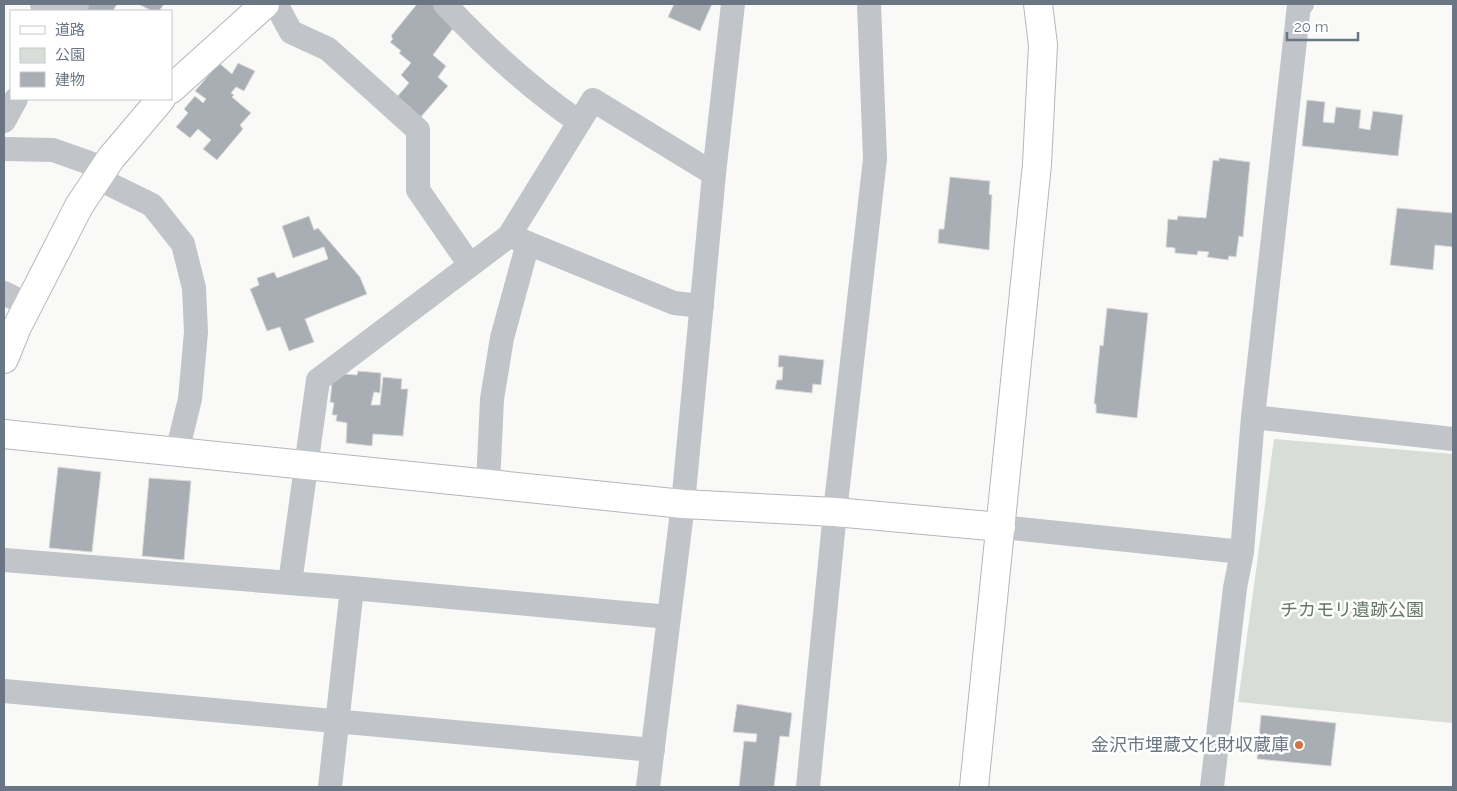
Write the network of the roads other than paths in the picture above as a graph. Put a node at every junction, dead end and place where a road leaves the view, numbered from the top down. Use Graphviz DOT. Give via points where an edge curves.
graph roads {
  1 [pos="42,4"];
  2 [pos="265,4"];
  3 [pos="276,4"];
  4 [pos="446,4"];
  5 [pos="733,4"];
  6 [pos="869,4"];
  7 [pos="1038,4"];
  8 [pos="1302,4"];
  9 [pos="53,10"];
  10 [pos="172,87"];
  11 [pos="15,100"];
  12 [pos="160,100"];
  13 [pos="4,121"];
  14 [pos="579,122"];
  15 [pos="4,149"];
  16 [pos="101,173"];
  17 [pos="714,174"];
  18 [pos="518,239"];
  19 [pos="470,265"];
  20 [pos="4,293"];
  21 [pos="28,305"];
  22 [pos="702,306"];
  23 [pos="4,359"];
  24 [pos="1253,417"];
  25 [pos="4,434"];
  26 [pos="1453,439"];
  27 [pos="177,452"];
  28 [pos="305,465"];
  29 [pos="488,484"];
  30 [pos="684,504"];
  31 [pos="836,512"];
  32 [pos="1001,527"];
  33 [pos="1242,552"];
  34 [pos="4,560"];
  35 [pos="290,583"];
  36 [pos="352,588"];
  37 [pos="669,618"];
  38 [pos="4,691"];
  39 [pos="337,722"];
  40 [pos="653,750"];
  41 [pos="330,787"];
  42 [pos="648,787"];
  43 [pos="808,787"];
  44 [pos="974,787"];
  45 [pos="1212,787"];
  1 -- 9 [label="street"];
  2 -- 10 [label="street"];
  3 -- 19 [label="street" via="291,32 328,49 418,130 418,190"];
  4 -- 14 [label="street" via="482,44"];
  5 -- 17 [label="street"];
  6 -- 31 [label="street" via="875,159"];
  7 -- 32 [label="street" via="1043,45 1037,164"];
  8 -- 24 [label="street" via="1299,5"];
  11 -- 13 [label="street"];
  12 -- 16 [label="street"];
  14 -- 17 [label="street" via="593,100"];
  14 -- 18 [label="street"];
  15 -- 16 [label="street" via="53,150"];
  16 -- 21 [label="street" via="79,206"];
  16 -- 27 [label="street" via="152,205 183,244 194,288 196,332 190,399"];
  17 -- 22 [label="street"];
  18 -- 19 [label="street"];
  18 -- 22 [label="street" via="674,304"];
  18 -- 29 [label="street" via="492,399"];
  19 -- 28 [label="street" via="318,380"];
  20 -- 21 [label="street"];
  21 -- 23 [label="street"];
  22 -- 30 [label="street"];
  24 -- 26 [label="street"];
  24 -- 33 [label="street"];
  25 -- 27 [label="street"];
  27 -- 28 [label="street"];
  28 -- 29 [label="street"];
  28 -- 35 [label="street"];
  29 -- 30 [label="street"];
  30 -- 31 [label="street"];
  30 -- 37 [label="street"];
  31 -- 32 [label="street"];
  31 -- 43 [label="street"];
  32 -- 33 [label="street"];
  32 -- 44 [label="street"];
  33 -- 45 [label="street"];
  34 -- 35 [label="street"];
  35 -- 36 [label="street"];
  36 -- 37 [label="street"];
  36 -- 39 [label="street"];
  37 -- 40 [label="street"];
  38 -- 39 [label="street"];
  39 -- 40 [label="street"];
  39 -- 41 [label="street"];
  40 -- 42 [label="street"];
}
